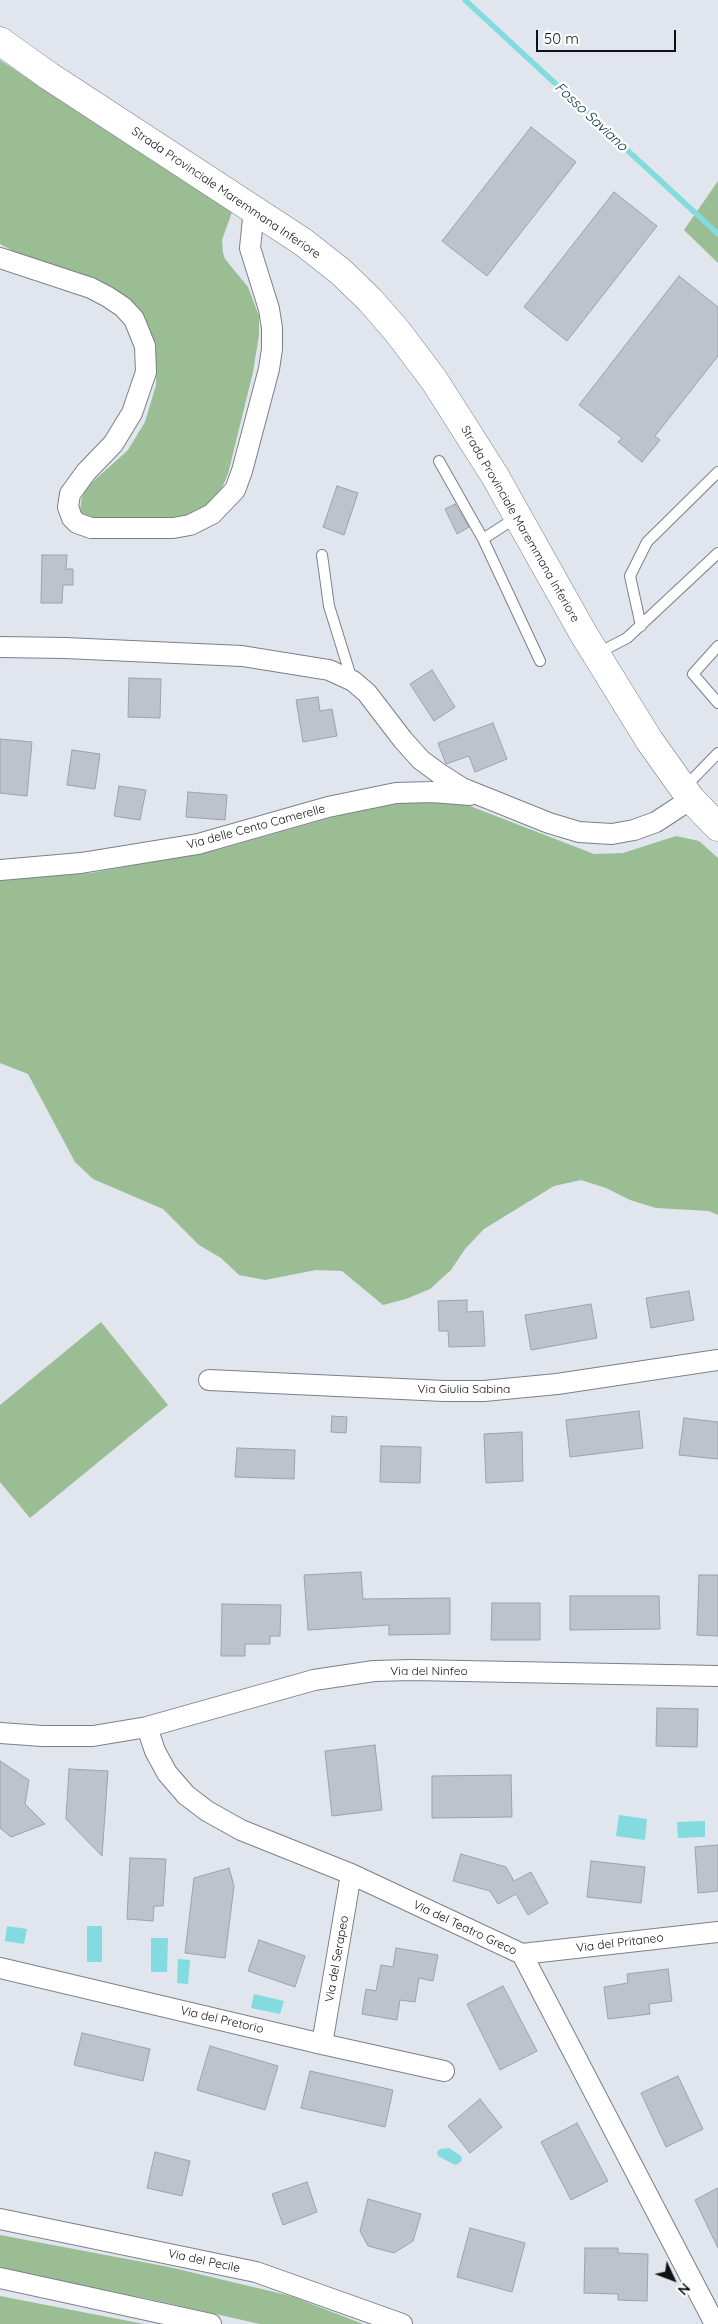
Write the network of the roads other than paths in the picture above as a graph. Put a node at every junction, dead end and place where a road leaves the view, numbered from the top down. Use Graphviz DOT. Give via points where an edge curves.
graph roads {
  1 [pos="0,41"];
  2 [pos="254,209"];
  3 [pos="0,258"];
  4 [pos="439,461"];
  5 [pos="718,472"];
  6 [pos="518,516"];
  7 [pos="483,539"];
  8 [pos="718,553"];
  9 [pos="322,555"];
  10 [pos="641,626"];
  11 [pos="718,646"];
  12 [pos="0,647"];
  13 [pos="596,654"];
  14 [pos="540,661"];
  15 [pos="353,681"];
  16 [pos="718,703"];
  17 [pos="718,753"];
  18 [pos="688,794"];
  19 [pos="482,796"];
  20 [pos="718,827"];
  21 [pos="0,870"];
  22 [pos="718,1360"];
  23 [pos="209,1380"];
  24 [pos="718,1676"];
  25 [pos="146,1727"];
  26 [pos="0,1733"];
  27 [pos="351,1874"];
  28 [pos="718,1932"];
  29 [pos="522,1954"];
  30 [pos="0,1968"];
  31 [pos="322,2044"];
  32 [pos="444,2071"];
  33 [pos="0,2219"];
  34 [pos="0,2278"];
  35 [pos="211,2324"];
  36 [pos="402,2324"];
  37 [pos="715,2324"];
  1 -- 2 [label="main road, Strada Provinciale Maremmana Inferiore" via="57,82"];
  2 -- 3 [label="street" via="250,248 270,318 272,349 269,369 235,490 218,509 190,525 91,528 72,518 67,502 70,494 113,444 132,413 146,372 145,346 134,319 108,297 91,288"];
  2 -- 6 [label="main road, Strada Provinciale Maremmana Inferiore" via="342,272 397,331 464,425"];
  4 -- 7 [label="lane"];
  5 -- 10 [label="lane" via="647,542 630,576"];
  6 -- 7 [label="lane"];
  6 -- 13 [label="main road, Strada Provinciale Maremmana Inferiore"];
  7 -- 14 [label="lane"];
  8 -- 10 [label="lane"];
  9 -- 15 [label="lane, Via delle Cento Camerelle" via="330,606"];
  10 -- 13 [label="lane" via="627,638"];
  11 -- 16 [label="lane" via="693,674"];
  12 -- 15 [label="street, Via delle Cento Camerelle" via="242,656 321,668"];
  13 -- 18 [label="main road, Strada Provinciale Maremmana Inferiore" via="649,740"];
  15 -- 19 [label="street, Via delle Cento Camerelle" via="373,700 421,760 462,788"];
  17 -- 18 [label="lane"];
  18 -- 19 [label="street, Via delle Cento Camerelle" via="656,822 612,834 571,830"];
  18 -- 20 [label="main road, Strada Provinciale Maremmana Inferiore"];
  19 -- 21 [label="street, Via delle Cento Camerelle" via="396,793 328,807 198,844 99,861"];
  22 -- 23 [label="street, Via Giulia Sabina" via="558,1384 484,1391"];
  24 -- 25 [label="street, Via del Ninfeo" via="374,1671 314,1680"];
  25 -- 26 [label="street, Via del Ninfeo" via="93,1736"];
  25 -- 27 [label="street, Via del Teatro Greco" via="167,1773 200,1806 251,1834"];
  27 -- 29 [label="street, Via del Teatro Greco"];
  27 -- 31 [label="street, Via del Serapeo"];
  28 -- 29 [label="street, Via del Pritaneo"];
  29 -- 37 [label="street, Via del Teatro Greco"];
  30 -- 31 [label="street, Via del Pretorio"];
  31 -- 32 [label="street, Via del Pretorio"];
  33 -- 36 [label="street, Via del Pecile" via="256,2272"];
  34 -- 35 [label="street"];
}
